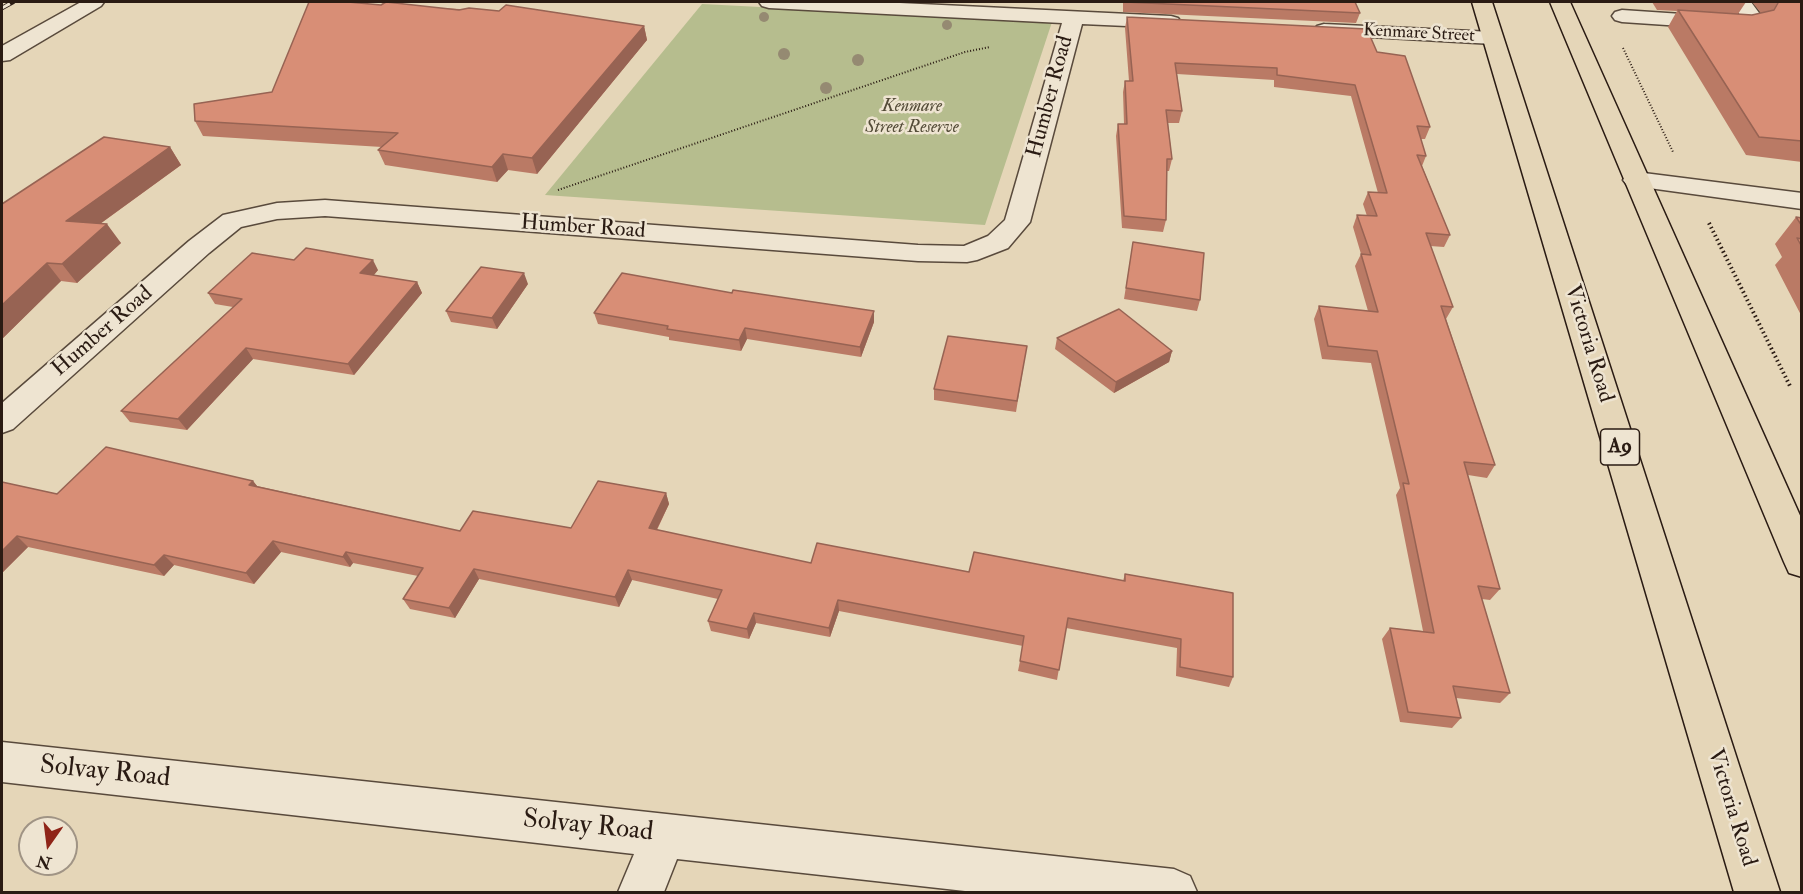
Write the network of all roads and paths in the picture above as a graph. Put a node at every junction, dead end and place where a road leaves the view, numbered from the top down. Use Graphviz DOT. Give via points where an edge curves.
graph roads {
  1 [pos="94,2"];
  2 [pos="769,2"];
  3 [pos="1482,2"];
  4 [pos="1560,2"];
  5 [pos="1741,2"];
  6 [pos="1622,16"];
  7 [pos="1073,18"];
  8 [pos="1191,23"];
  9 [pos="1309,29"];
  10 [pos="1494,38"];
  11 [pos="996,46"];
  12 [pos="2,55"];
  13 [pos="1636,180"];
  14 [pos="556,191"];
  15 [pos="1802,201"];
  16 [pos="2,421"];
  17 [pos="1802,562"];
  18 [pos="2,762"];
  19 [pos="664,835"];
  20 [pos="641,892"];
  21 [pos="1174,892"];
  22 [pos="1757,892"];
  1 -- 12 [label="street"];
  2 -- 7 [label="street"];
  3 -- 10 [label="highway, Victoria Road / A9"];
  4 -- 13 [label="highway"];
  5 -- 6 [label="street" via="1755,21 1741,24"];
  7 -- 8 [label="street"];
  7 -- 16 [label="street, Humber Road" via="1017,222 998,242 967,254 326,208 277,211 232,222 199,247"];
  9 -- 10 [label="street, Kenmare Street"];
  10 -- 22 [label="highway, Victoria Road / A9"];
  11 -- 14 [label="path" via="964,52"];
  13 -- 15 [label="street"];
  13 -- 17 [label="highway"];
  18 -- 19 [label="street, Solvay Road"];
  19 -- 20 [label="street"];
  19 -- 21 [label="street, Solvay Road"];
}
